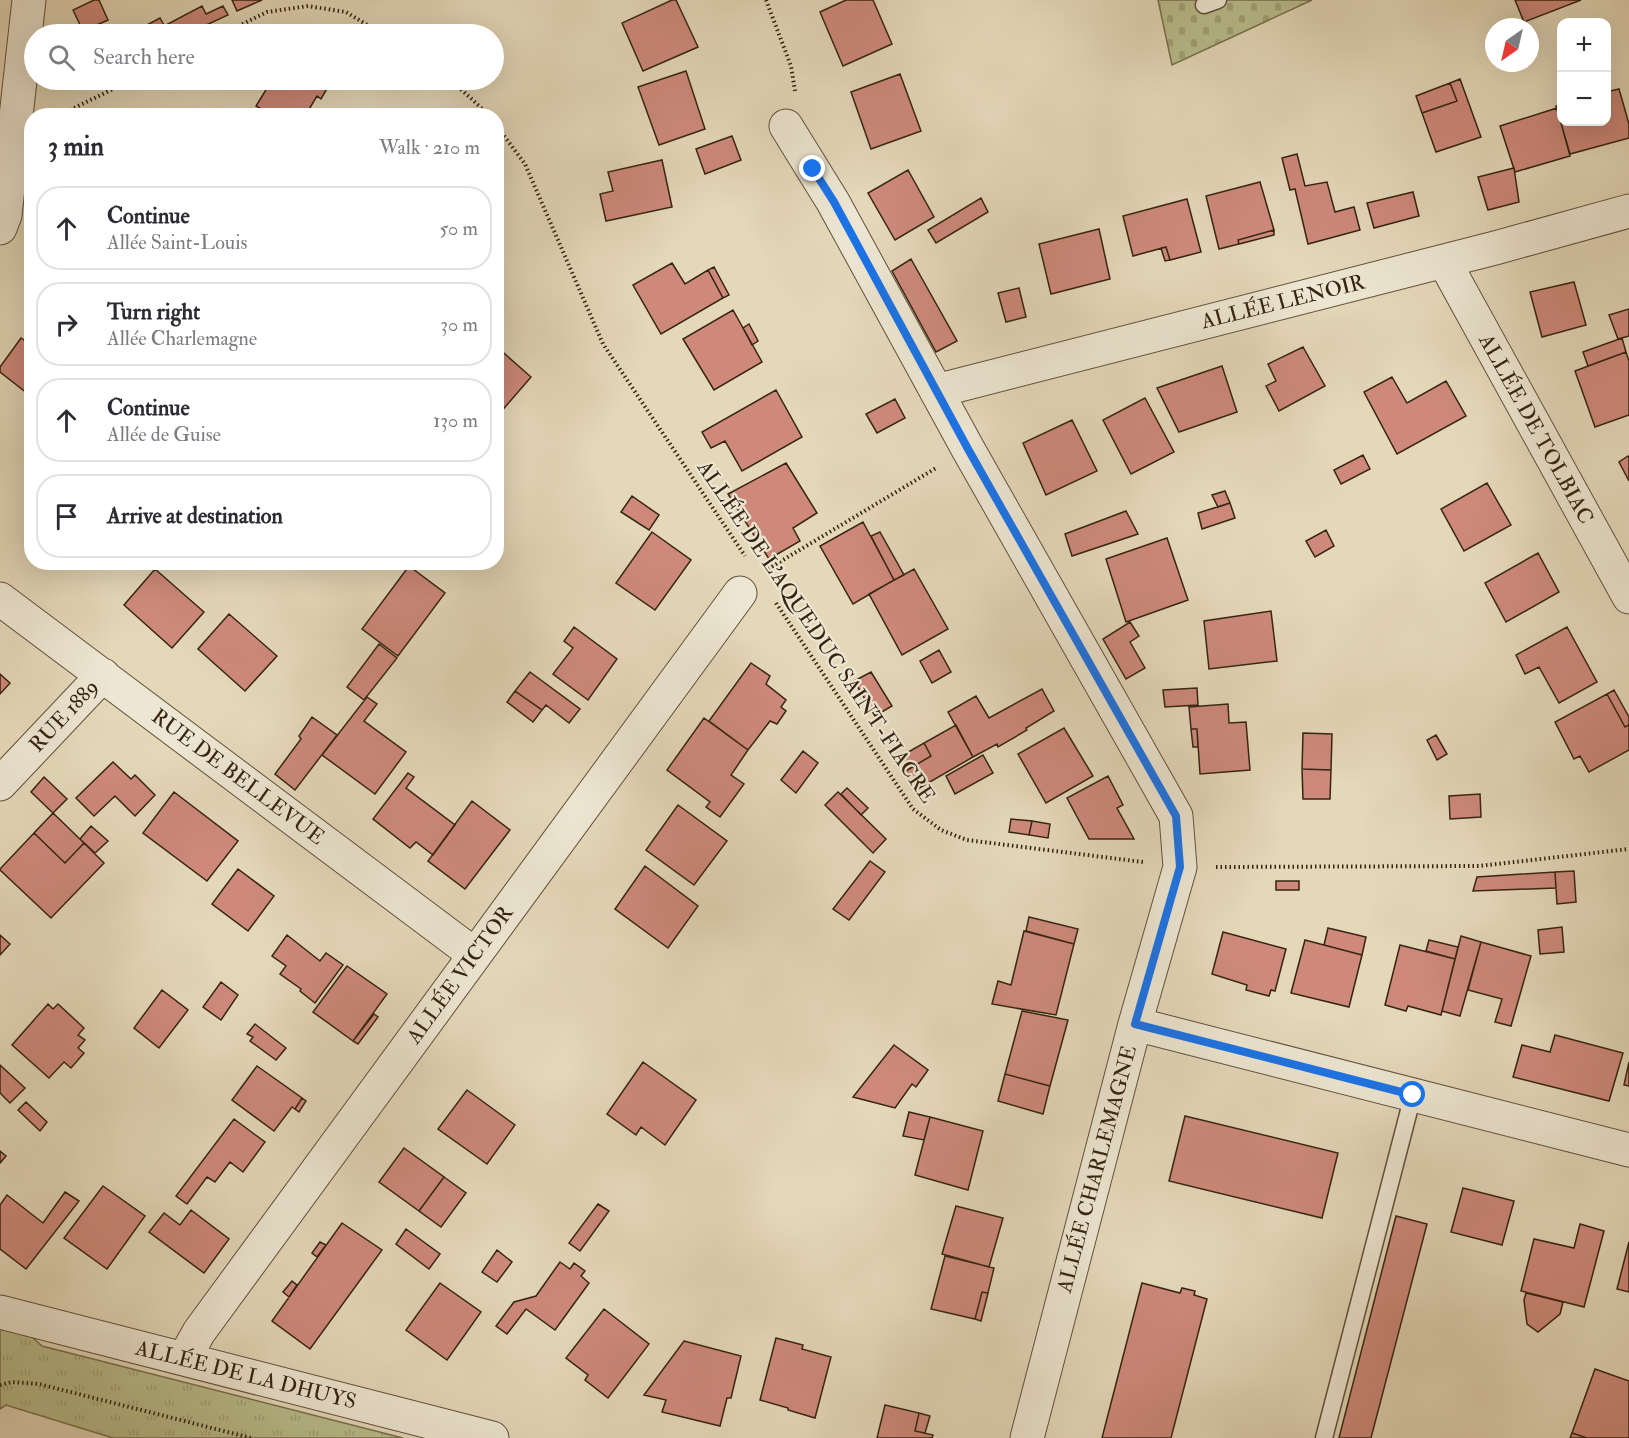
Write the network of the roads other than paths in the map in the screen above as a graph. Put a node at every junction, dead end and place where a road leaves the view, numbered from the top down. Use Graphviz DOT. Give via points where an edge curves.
graph roads {
  1 [pos="29,0"];
  2 [pos="26,24"];
  3 [pos="24,45"];
  4 [pos="786,126"];
  5 [pos="1629,211"];
  6 [pos="0,228"];
  7 [pos="1444,261"];
  8 [pos="936,391"];
  9 [pos="755,594"];
  10 [pos="1629,597"];
  11 [pos="0,599"];
  12 [pos="103,675"];
  13 [pos="0,784"];
  14 [pos="475,955"];
  15 [pos="1135,1024"];
  16 [pos="1413,1095"];
  17 [pos="1629,1150"];
  18 [pos="0,1312"];
  19 [pos="184,1359"];
  20 [pos="492,1438"];
  21 [pos="1027,1438"];
  22 [pos="1323,1438"];
  1 -- 2 [label="street"];
  3 -- 6 [label="street" via="5,215"];
  4 -- 8 [label="street" via="834,202"];
  5 -- 7 [label="street, ALLÉE LENOIR"];
  7 -- 8 [label="street, ALLÉE LENOIR"];
  7 -- 10 [label="street, ALLÉE DE TOLBIAC"];
  8 -- 15 [label="street, ALLÉE CHARLEMAGNE" via="1176,816 1180,867"];
  9 -- 14 [label="street, ALLÉE VICTOR"];
  11 -- 12 [label="street, RUE DE BELLEVUE"];
  12 -- 13 [label="street, RUE 1889"];
  12 -- 14 [label="street, RUE DE BELLEVUE"];
  14 -- 19 [label="street, ALLÉE VICTOR" via="198,1332"];
  15 -- 16 [label="street"];
  15 -- 21 [label="street, ALLÉE CHARLEMAGNE"];
  16 -- 17 [label="street"];
  16 -- 22 [label="lane"];
  18 -- 19 [label="street, ALLÉE DE LA DHUYS"];
  19 -- 20 [label="street, ALLÉE DE LA DHUYS"];
}
